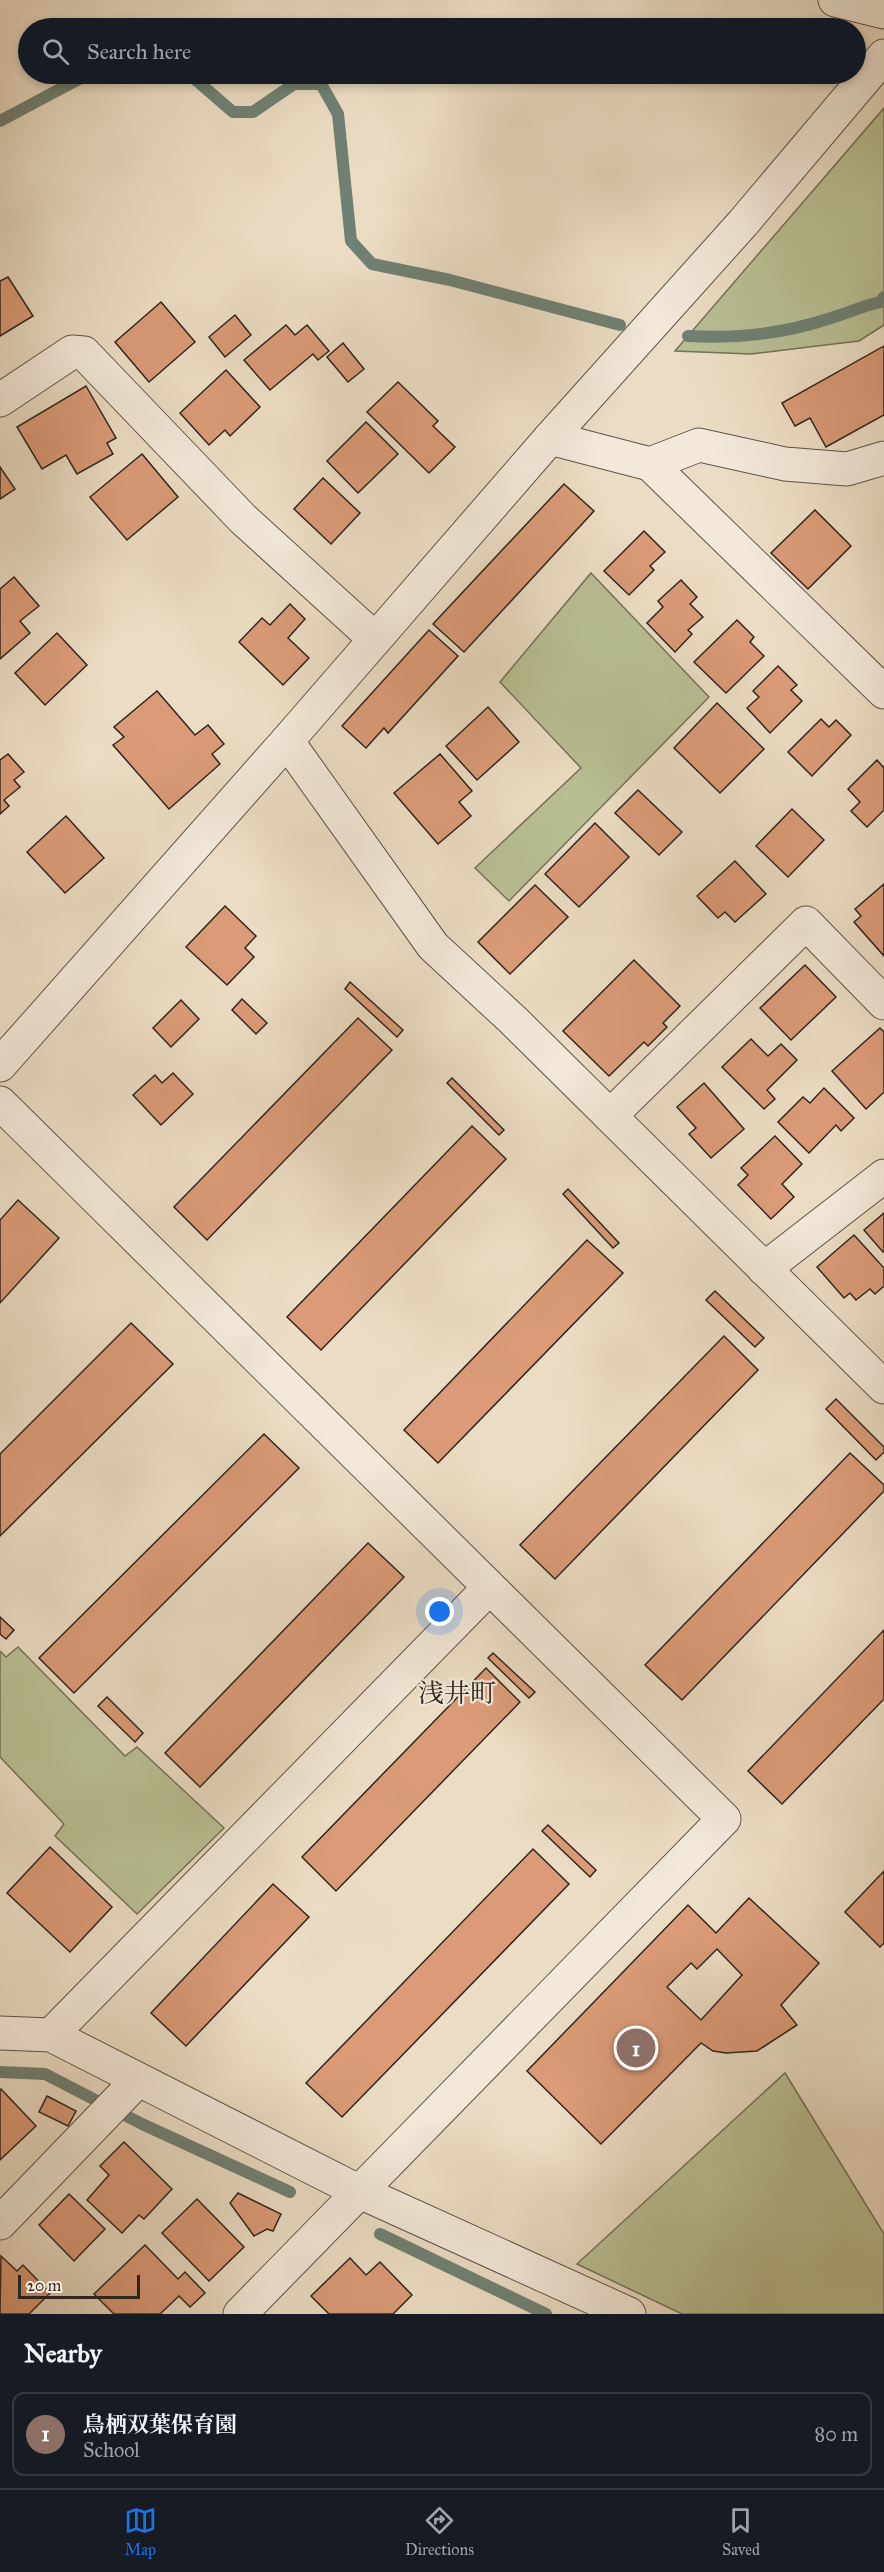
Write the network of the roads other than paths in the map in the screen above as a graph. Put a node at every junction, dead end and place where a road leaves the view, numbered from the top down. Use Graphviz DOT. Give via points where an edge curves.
graph roads {
  1 [pos="835,0"];
  2 [pos="884,12"];
  3 [pos="884,56"];
  4 [pos="866,77"];
  5 [pos="860,84"];
  6 [pos="0,400"];
  7 [pos="550,438"];
  8 [pos="884,458"];
  9 [pos="650,464"];
  10 [pos="375,639"];
  11 [pos="884,692"];
  12 [pos="287,741"];
  13 [pos="884,1003"];
  14 [pos="0,1065"];
  15 [pos="0,1103"];
  16 [pos="610,1116"];
  17 [pos="884,1176"];
  18 [pos="764,1269"];
  19 [pos="884,1387"];
  20 [pos="489,1588"];
  21 [pos="0,2033"];
  22 [pos="51,2035"];
  23 [pos="137,2081"];
  24 [pos="358,2191"];
  25 [pos="0,2223"];
  26 [pos="573,2303"];
  27 [pos="240,2314"];
  28 [pos="629,2314"];
  1 -- 2 [label="street"];
  3 -- 4 [label="street"];
  5 -- 7 [label="street" via="743,223"];
  6 -- 10 [label="street" via="72,352 84,353 243,519"];
  7 -- 9 [label="street"];
  7 -- 10 [label="street"];
  8 -- 9 [label="street" via="847,469 785,464 699,445"];
  9 -- 11 [label="street"];
  10 -- 12 [label="street"];
  12 -- 14 [label="street"];
  12 -- 16 [label="street" via="433,946"];
  13 -- 16 [label="street" via="806,922"];
  15 -- 20 [label="street"];
  16 -- 18 [label="street"];
  17 -- 18 [label="street"];
  18 -- 19 [label="street"];
  20 -- 22 [label="street"];
  20 -- 24 [label="street" via="724,1819"];
  21 -- 22 [label="street"];
  22 -- 23 [label="street"];
  23 -- 24 [label="street"];
  23 -- 25 [label="street"];
  24 -- 26 [label="street"];
  24 -- 27 [label="street"];
  26 -- 28 [label="street"];
}
